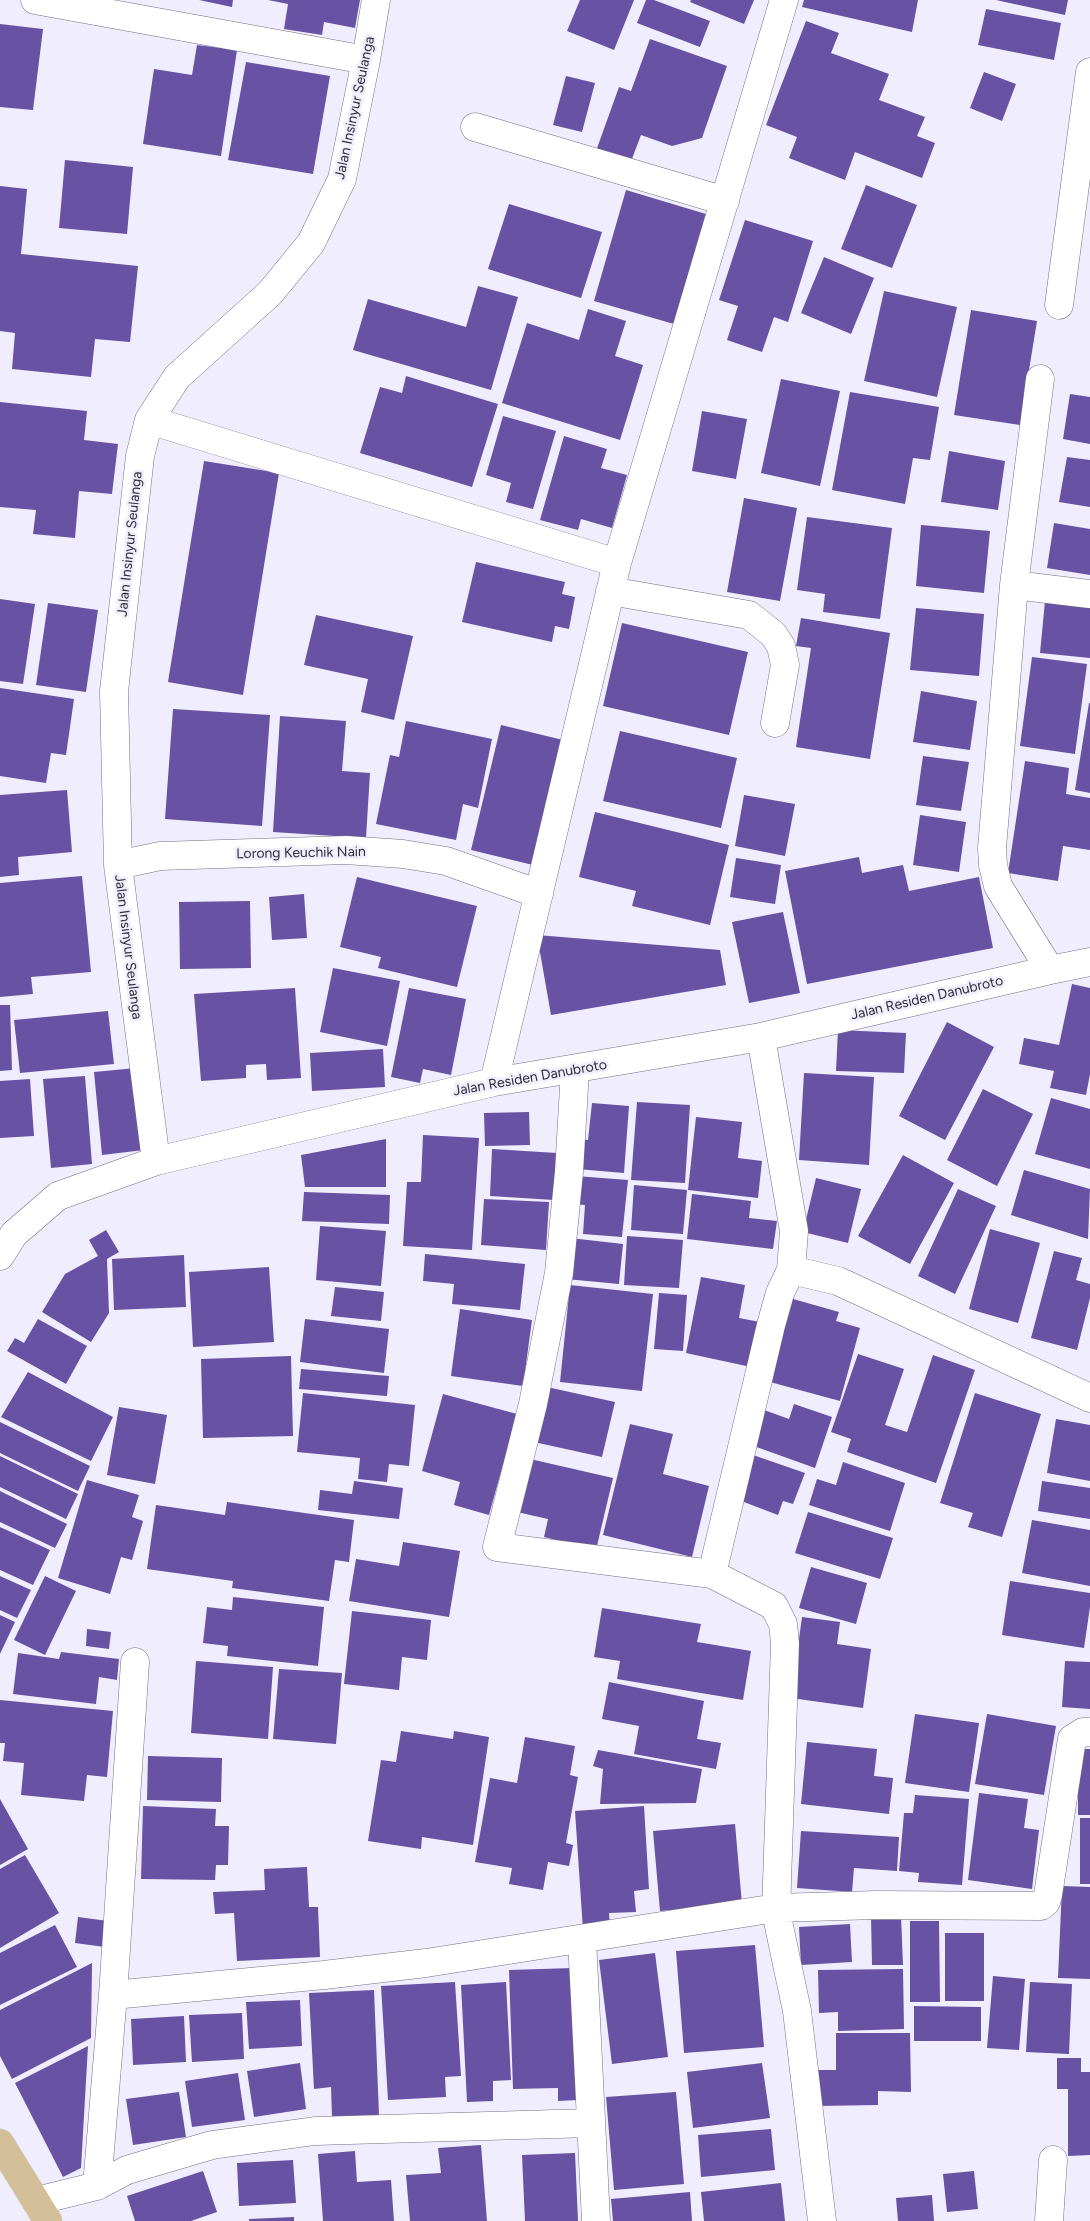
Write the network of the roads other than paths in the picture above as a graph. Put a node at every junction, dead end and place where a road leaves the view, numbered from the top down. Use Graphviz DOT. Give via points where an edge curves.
graph roads {
  1 [pos="35,0"];
  2 [pos="376,0"];
  3 [pos="784,0"];
  4 [pos="366,60"];
  5 [pos="1090,72"];
  6 [pos="475,128"];
  7 [pos="725,201"];
  8 [pos="1059,305"];
  9 [pos="1040,379"];
  10 [pos="149,420"];
  11 [pos="617,563"];
  12 [pos="1014,585"];
  13 [pos="610,591"];
  14 [pos="1090,594"];
  15 [pos="775,723"];
  16 [pos="118,865"];
  17 [pos="539,894"];
  18 [pos="1090,962"];
  19 [pos="1050,970"];
  20 [pos="761,1037"];
  21 [pos="575,1070"];
  22 [pos="494,1082"];
  23 [pos="156,1161"];
  24 [pos="0,1256"];
  25 [pos="791,1270"];
  26 [pos="1090,1398"];
  27 [pos="712,1574"];
  28 [pos="135,1662"];
  29 [pos="1090,1732"];
  30 [pos="776,1908"];
  31 [pos="582,1939"];
  32 [pos="113,1996"];
  33 [pos="591,2123"];
  34 [pos="0,2143"];
  35 [pos="1053,2160"];
  36 [pos="97,2186"];
  37 [pos="42,2211"];
  38 [pos="596,2221"];
  39 [pos="822,2221"];
  40 [pos="1048,2221"];
  1 -- 4 [label="street"];
  2 -- 4 [label="street, Jalan Insinyur Seulanga"];
  3 -- 7 [label="street"];
  4 -- 10 [label="street, Jalan Insinyur Seulanga" via="342,179 311,243 270,294 177,377"];
  5 -- 8 [label="street"];
  6 -- 7 [label="street"];
  7 -- 11 [label="street"];
  9 -- 12 [label="street"];
  10 -- 11 [label="street"];
  10 -- 16 [label="street, Jalan Insinyur Seulanga" via="140,456 114,691"];
  11 -- 13 [label="street"];
  12 -- 14 [label="street"];
  12 -- 19 [label="street" via="993,864 998,886"];
  13 -- 15 [label="street" via="749,615 773,634 781,646 785,665"];
  13 -- 17 [label="street"];
  16 -- 17 [label="street, Lorong Keuchik Nain" via="160,856 346,850 446,861"];
  16 -- 23 [label="street, Jalan Insinyur Seulanga"];
  17 -- 22 [label="street"];
  18 -- 19 [label="street, Jalan Residen Danubroto"];
  19 -- 20 [label="street, Jalan Residen Danubroto"];
  20 -- 21 [label="street, Jalan Residen Danubroto"];
  20 -- 25 [label="street" via="794,1231"];
  21 -- 22 [label="street, Jalan Residen Danubroto"];
  21 -- 27 [label="street" via="559,1273 533,1404 497,1547"];
  22 -- 23 [label="street, Jalan Residen Danubroto"];
  23 -- 24 [label="street, Jalan Residen Danubroto" via="58,1196 14,1234"];
  25 -- 26 [label="street" via="838,1281"];
  25 -- 27 [label="street" via="770,1325"];
  27 -- 30 [label="street" via="774,1606 783,1624"];
  28 -- 32 [label="street"];
  29 -- 30 [label="street" via="1083,1732 1072,1739 1048,1895 1041,1906"];
  30 -- 31 [label="street"];
  30 -- 39 [label="street" via="797,2012"];
  31 -- 32 [label="street" via="389,1967"];
  31 -- 33 [label="street"];
  32 -- 36 [label="street"];
  33 -- 36 [label="street" via="315,2131 212,2146 127,2170"];
  33 -- 38 [label="street"];
  34 -- 37 [label="main road"];
  35 -- 40 [label="street"];
  36 -- 37 [label="street"];
}
